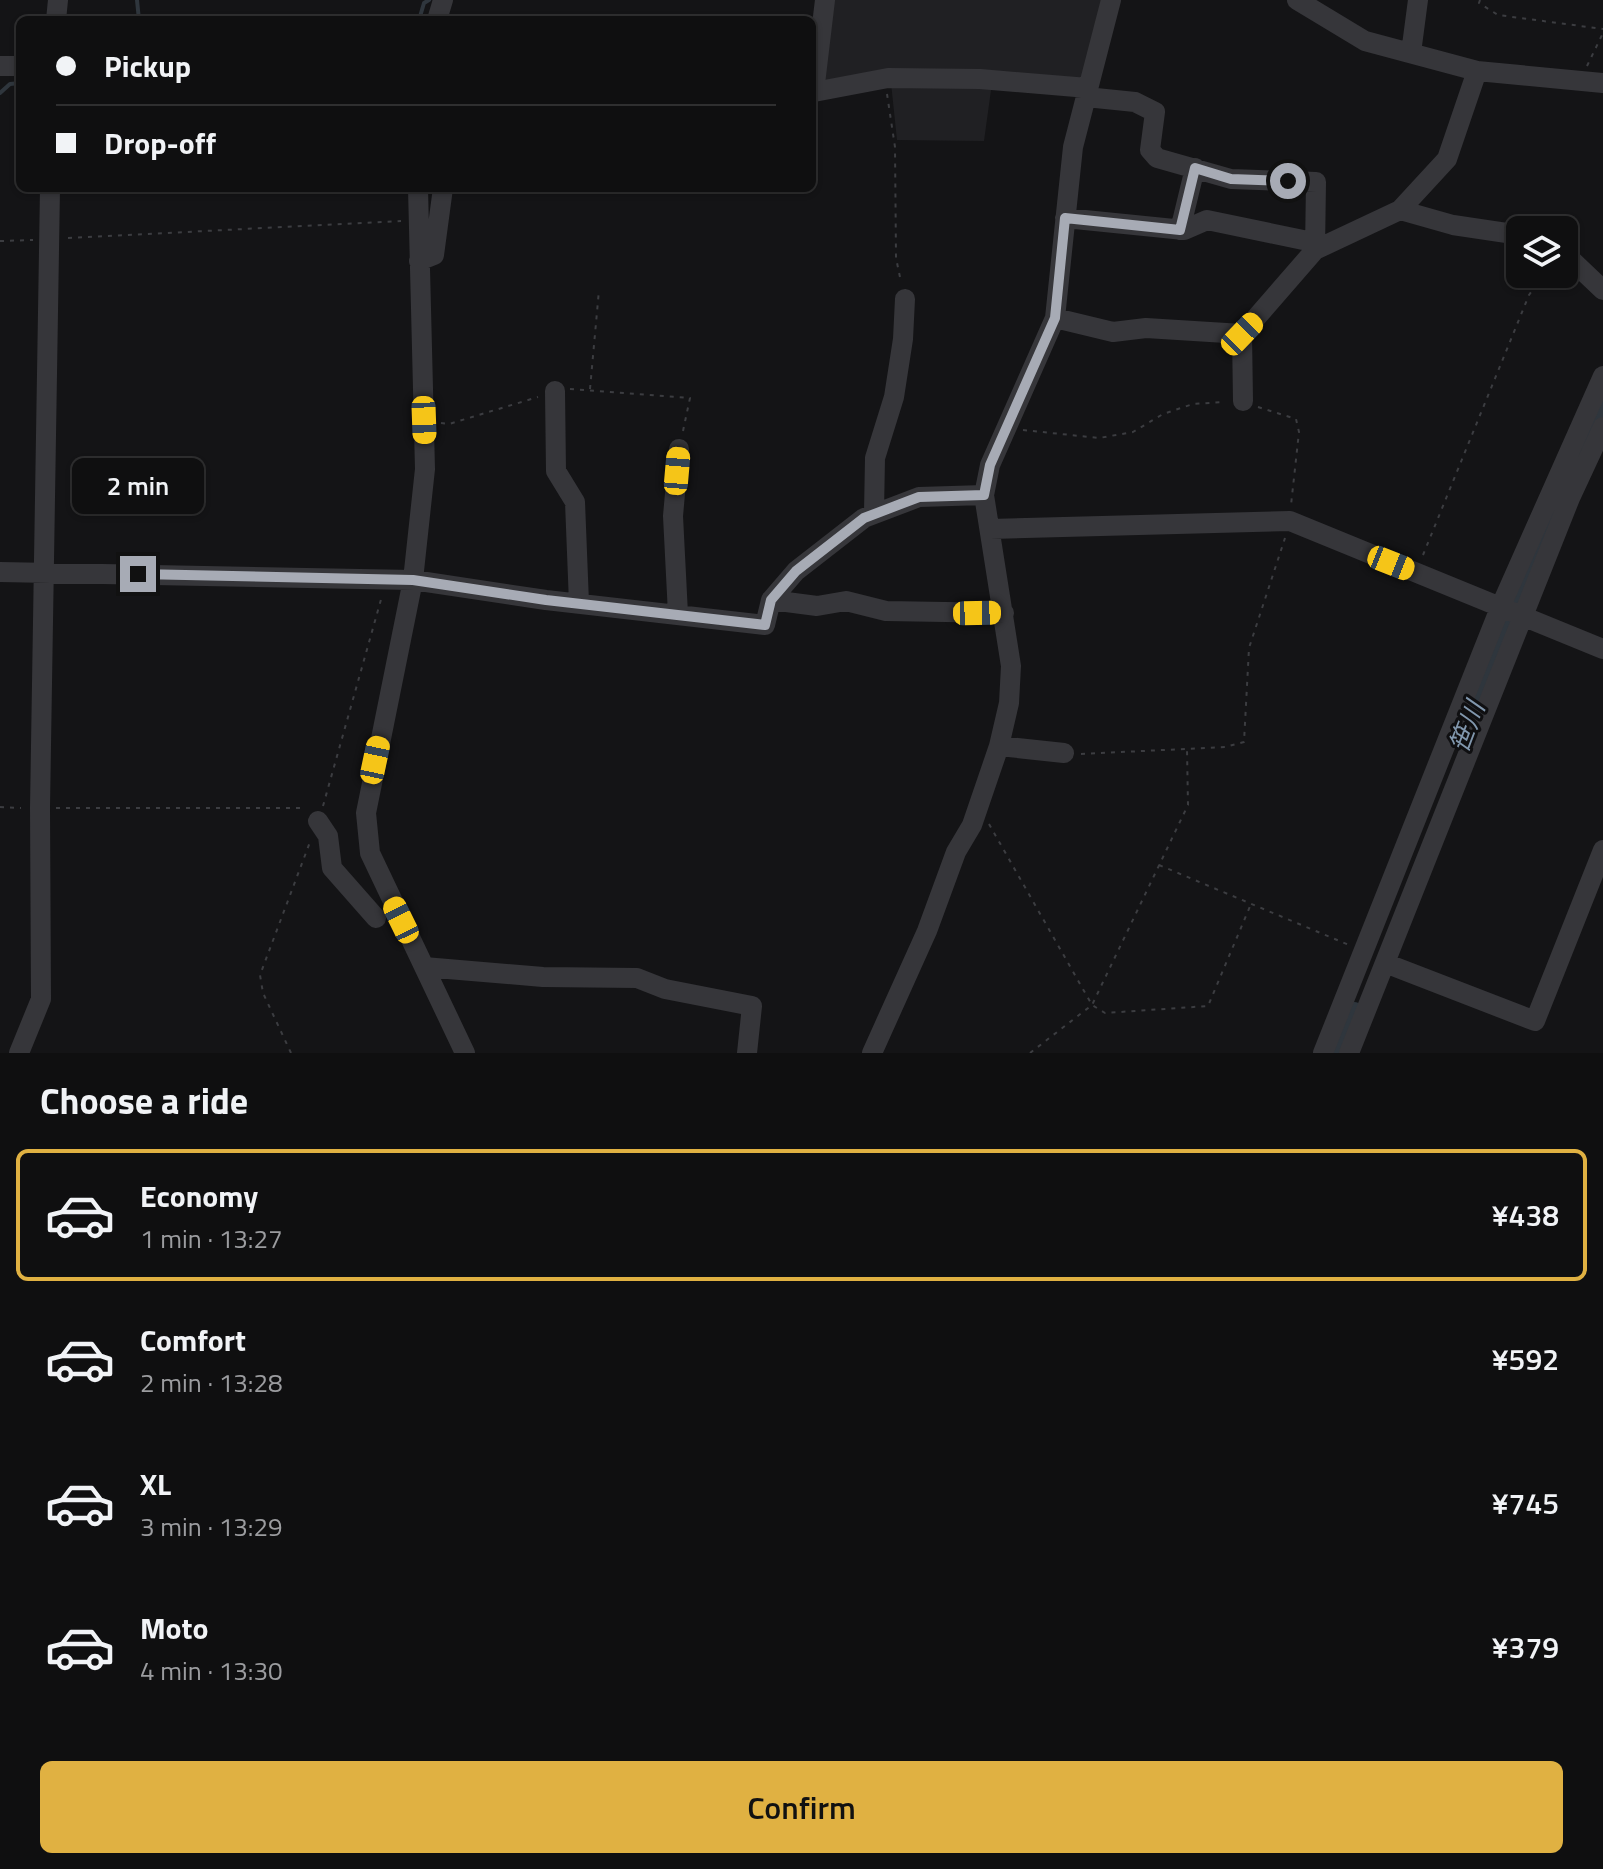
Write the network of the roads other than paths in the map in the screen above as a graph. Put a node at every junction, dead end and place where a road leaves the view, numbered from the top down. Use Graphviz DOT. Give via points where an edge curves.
graph roads {
  1 [pos="825,0"];
  2 [pos="1111,0"];
  3 [pos="1297,0"];
  4 [pos="1418,0"];
  5 [pos="1411,53"];
  6 [pos="816,69"];
  7 [pos="1477,71"];
  8 [pos="1603,83"];
  9 [pos="816,91"];
  10 [pos="1087,92"];
  11 [pos="1195,168"];
  12 [pos="50,192"];
  13 [pos="418,192"];
  14 [pos="442,192"];
  15 [pos="1400,210"];
  16 [pos="1065,218"];
  17 [pos="1180,230"];
  18 [pos="1506,233"];
  19 [pos="1315,250"];
  20 [pos="419,261"];
  21 [pos="1578,266"];
  22 [pos="1603,290"];
  23 [pos="905,299"];
  24 [pos="1055,318"];
  25 [pos="1242,334"];
  26 [pos="1603,376"];
  27 [pos="555,391"];
  28 [pos="1243,401"];
  29 [pos="1603,427"];
  30 [pos="679,449"];
  31 [pos="984,495"];
  32 [pos="874,512"];
  33 [pos="990,529"];
  34 [pos="0,572"];
  35 [pos="44,572"];
  36 [pos="413,580"];
  37 [pos="771,600"];
  38 [pos="579,603"];
  39 [pos="1004,613"];
  40 [pos="1512,613"];
  41 [pos="678,614"];
  42 [pos="1603,649"];
  43 [pos="999,746"];
  44 [pos="1064,753"];
  45 [pos="312,814"];
  46 [pos="1603,850"];
  47 [pos="1583,901"];
  48 [pos="1603,908"];
  49 [pos="376,918"];
  50 [pos="1385,963"];
  51 [pos="424,967"];
  52 [pos="19,1053"];
  53 [pos="465,1053"];
  54 [pos="747,1053"];
  55 [pos="872,1053"];
  56 [pos="1323,1053"];
  57 [pos="1349,1053"];
  1 -- 6 [label="street"];
  2 -- 10 [label="street"];
  3 -- 5 [label="street" via="1365,41"];
  4 -- 5 [label="street"];
  5 -- 7 [label="street"];
  7 -- 8 [label="street"];
  7 -- 15 [label="street" via="1447,159"];
  9 -- 10 [label="street" via="884,79 980,79"];
  10 -- 11 [label="street" via="1155,112 1150,150 1157,158"];
  10 -- 16 [label="street" via="1073,147"];
  11 -- 17 [label="street"];
  11 -- 19 [label="street" via="1231,179 1316,182"];
  12 -- 35 [label="street"];
  13 -- 20 [label="street"];
  14 -- 20 [label="street" via="434,255"];
  15 -- 18 [label="street"];
  15 -- 19 [label="street"];
  16 -- 17 [label="street"];
  16 -- 24 [label="street"];
  17 -- 19 [label="street" via="1207,220 1308,241"];
  19 -- 25 [label="street"];
  20 -- 36 [label="street" via="425,469"];
  21 -- 22 [label="street"];
  23 -- 32 [label="street" via="894,397 875,458"];
  24 -- 25 [label="street" via="1113,332 1146,328"];
  24 -- 31 [label="street" via="990,465"];
  25 -- 28 [label="street"];
  26 -- 40 [label="street"];
  27 -- 38 [label="street" via="556,471 575,502"];
  29 -- 40 [label="street"];
  30 -- 41 [label="street" via="673,516"];
  31 -- 32 [label="street" via="919,497"];
  31 -- 33 [label="street"];
  32 -- 37 [label="street" via="796,571"];
  33 -- 39 [label="street"];
  33 -- 40 [label="street" via="1290,521"];
  34 -- 35 [label="street"];
  35 -- 36 [label="street"];
  35 -- 52 [label="street" via="41,999"];
  36 -- 38 [label="street"];
  36 -- 51 [label="street" via="366,813 370,853"];
  37 -- 39 [label="street" via="817,606 846,601 886,611"];
  37 -- 41 [label="street" via="765,625"];
  38 -- 41 [label="street"];
  39 -- 43 [label="street" via="1011,666"];
  40 -- 42 [label="street"];
  40 -- 50 [label="street"];
  40 -- 56 [label="street"];
  43 -- 44 [label="street"];
  43 -- 55 [label="street" via="979,806"];
  45 -- 49 [label="street" via="328,836 332,868"];
  46 -- 47 [label="street"];
  47 -- 48 [label="street"];
  47 -- 50 [label="street" via="1535,1021"];
  50 -- 57 [label="street"];
  51 -- 53 [label="street"];
  51 -- 54 [label="street" via="637,978 665,989 752,1006"];
}
